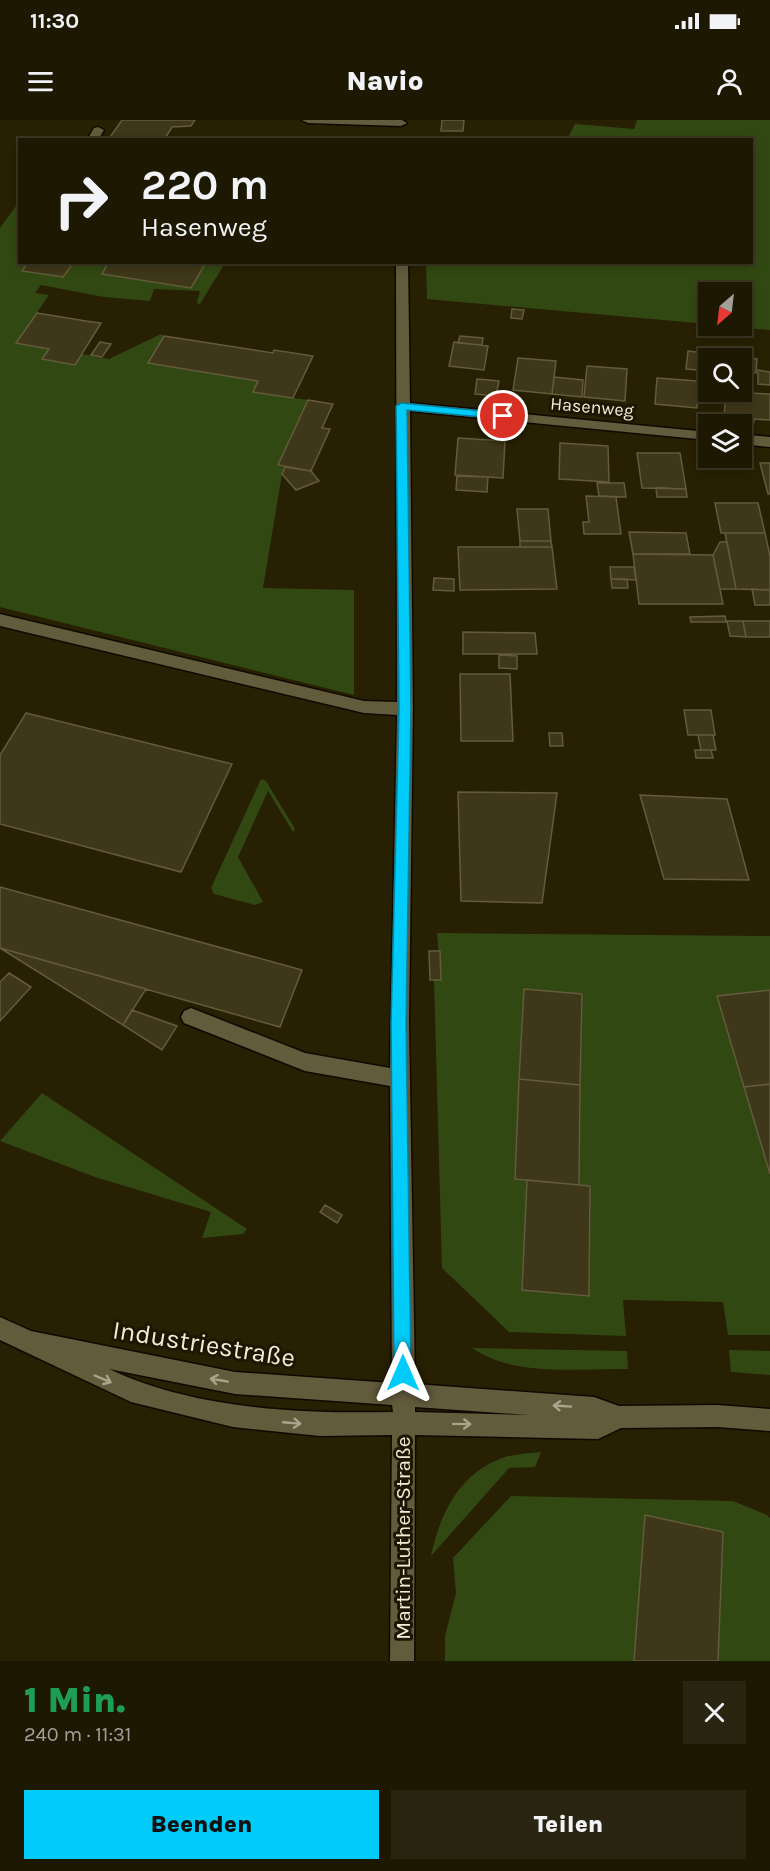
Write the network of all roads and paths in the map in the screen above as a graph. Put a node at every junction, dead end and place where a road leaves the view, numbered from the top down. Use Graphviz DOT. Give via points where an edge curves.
graph roads {
  1 [pos="308,120"];
  2 [pos="357,120"];
  3 [pos="401,122"];
  4 [pos="401,138"];
  5 [pos="402,264"];
  6 [pos="401,406"];
  7 [pos="698,435"];
  8 [pos="752,440"];
  9 [pos="770,442"];
  10 [pos="0,620"];
  11 [pos="405,709"];
  12 [pos="191,1017"];
  13 [pos="400,1079"];
  14 [pos="0,1328"];
  15 [pos="32,1342"];
  16 [pos="403,1395"];
  17 [pos="619,1417"];
  18 [pos="770,1420"];
  19 [pos="404,1423"];
  20 [pos="402,1661"];
  1 -- 2 [label="street"];
  2 -- 3 [label="street"];
  3 -- 4 [label="street"];
  5 -- 6 [label="street, Martin-Luther-Straße"];
  6 -- 7 [label="street, Hasenweg"];
  6 -- 11 [label="street, Martin-Luther-Straße"];
  8 -- 9 [label="street"];
  10 -- 11 [label="street" via="364,707"];
  11 -- 13 [label="street, Martin-Luther-Straße"];
  12 -- 13 [label="street" via="305,1062"];
  13 -- 16 [label="street, Martin-Luther-Straße"];
  14 -- 15 [label="street, Industriestraße"];
  16 -- 15 [label="street, Industriestraße, one-way" via="235,1383"];
  15 -- 19 [label="street, Industriestraße, one-way" via="131,1391 233,1416 320,1425"];
  17 -- 16 [label="street, Industriestraße, one-way" via="594,1408"];
  16 -- 19 [label="street, Martin-Luther-Straße"];
  17 -- 18 [label="street"];
  19 -- 17 [label="street, Industriestraße, one-way" via="598,1428"];
  19 -- 20 [label="street, Martin-Luther-Straße"];
}
